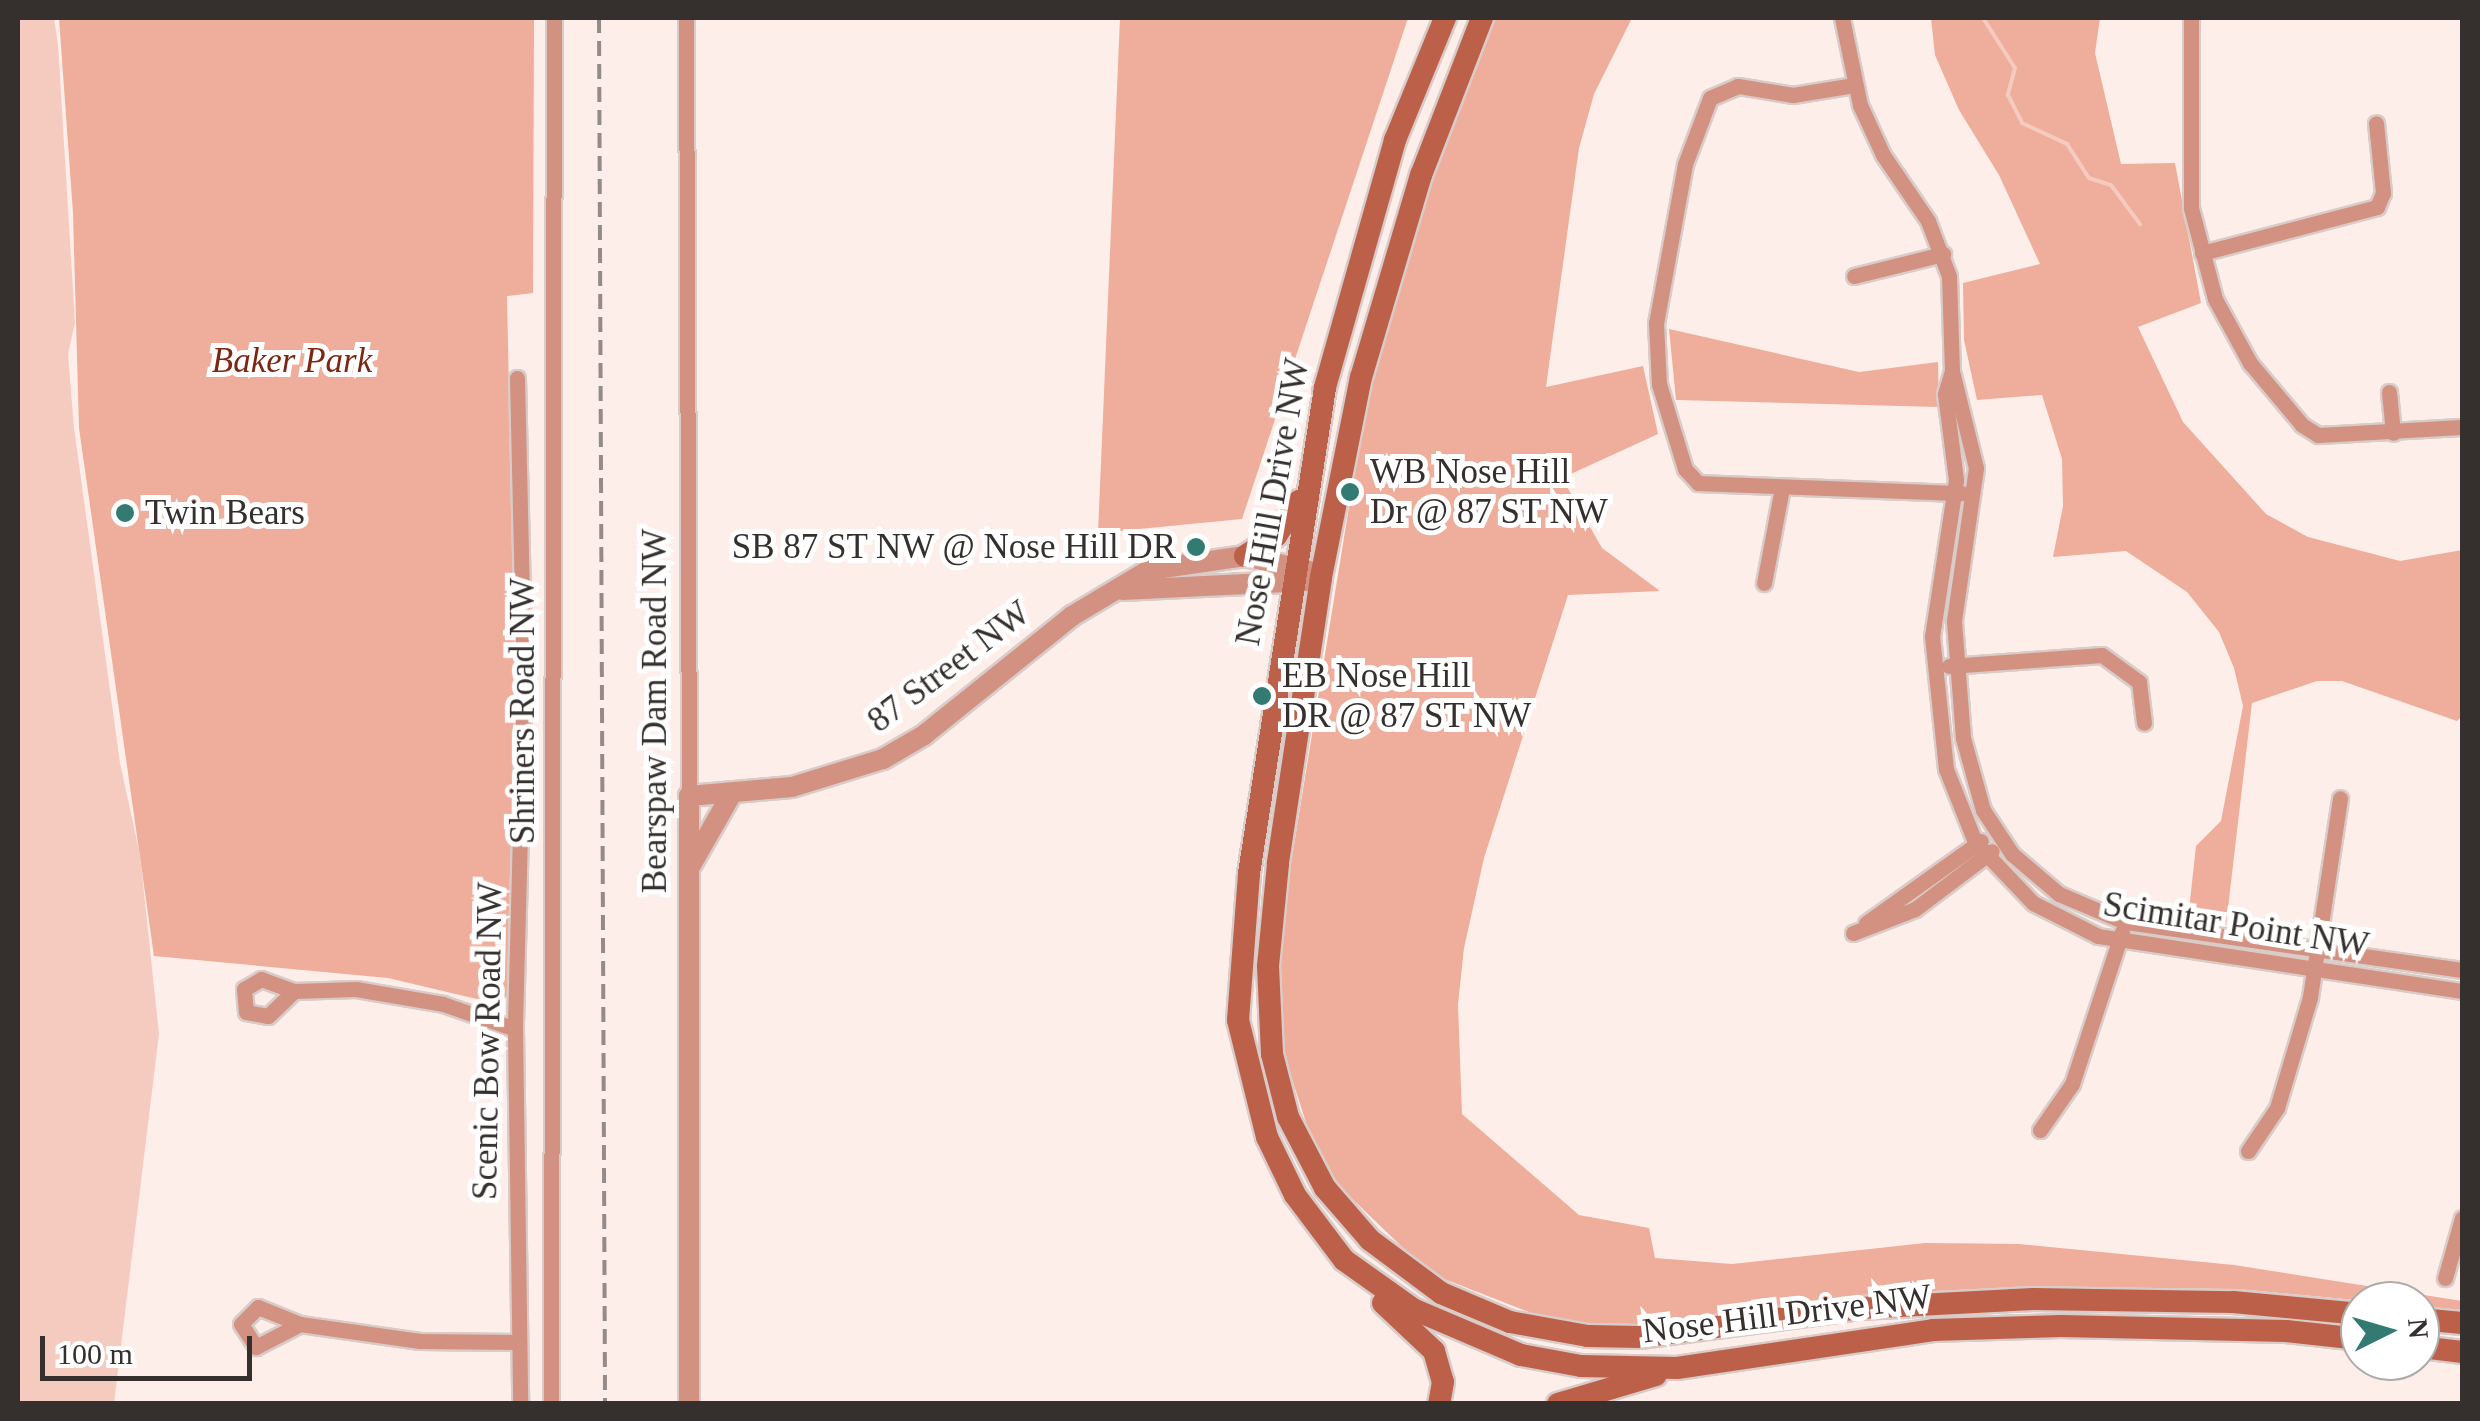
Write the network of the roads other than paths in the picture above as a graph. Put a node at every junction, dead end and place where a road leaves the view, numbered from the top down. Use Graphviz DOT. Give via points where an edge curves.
graph roads {
  1 [pos="554,18"];
  2 [pos="686,18"];
  3 [pos="1445,18"];
  4 [pos="1482,18"];
  5 [pos="1842,18"];
  6 [pos="2191,18"];
  7 [pos="1854,85"];
  8 [pos="2376,123"];
  9 [pos="2202,253"];
  10 [pos="1943,254"];
  11 [pos="1854,276"];
  12 [pos="1952,370"];
  13 [pos="517,378"];
  14 [pos="2389,392"];
  15 [pos="2462,427"];
  16 [pos="2393,433"];
  17 [pos="1782,488"];
  18 [pos="1306,489"];
  19 [pos="1955,493"];
  20 [pos="1976,494"];
  21 [pos="1245,556"];
  22 [pos="1294,574"];
  23 [pos="1320,578"];
  24 [pos="1764,583"];
  25 [pos="1122,590"];
  26 [pos="1957,666"];
  27 [pos="1935,667"];
  28 [pos="2144,722"];
  29 [pos="732,793"];
  30 [pos="689,796"];
  31 [pos="2340,798"];
  32 [pos="2000,839"];
  33 [pos="1975,842"];
  34 [pos="1987,859"];
  35 [pos="688,869"];
  36 [pos="2126,922"];
  37 [pos="2119,942"];
  38 [pos="2320,950"];
  39 [pos="2317,970"];
  40 [pos="2462,970"];
  41 [pos="294,991"];
  42 [pos="2462,991"];
  43 [pos="514,1029"];
  44 [pos="2040,1130"];
  45 [pos="2248,1151"];
  46 [pos="2462,1218"];
  47 [pos="1362,1276"];
  48 [pos="2445,1278"];
  49 [pos="2340,1312"];
  50 [pos="300,1324"];
  51 [pos="2340,1337"];
  52 [pos="517,1342"];
  53 [pos="1677,1368"];
  54 [pos="553,1401"];
  55 [pos="520,1404"];
  56 [pos="689,1404"];
  57 [pos="1439,1404"];
  58 [pos="1558,1404"];
  1 -- 54 [label="street, Shriners Road NW"];
  2 -- 30 [label="street, Bearspaw Dam Road NW"];
  3 -- 18 [label="main road, Nose Hill Drive NW" via="1366,231"];
  4 -- 23 [label="main road, Nose Hill Drive NW" via="1386,286"];
  5 -- 7 [label="street, Scimitar Point NW"];
  6 -- 9 [label="street" via="2188,180"];
  7 -- 10 [label="street, Scimitar Point NW" via="1882,155"];
  7 -- 17 [label="street" via="1808,94 1738,86 1710,98 1685,164 1656,323 1659,384 1688,473 1712,486"];
  8 -- 9 [label="street" via="2382,193 2376,207"];
  9 -- 16 [label="street" via="2226,322 2250,364 2302,425 2329,438"];
  10 -- 11 [label="street"];
  10 -- 12 [label="street, Scimitar Point NW"];
  12 -- 19 [label="street, Scimitar Point NW" via="1946,394"];
  12 -- 20 [label="street, Scimitar Point NW" via="1968,422"];
  13 -- 43 [label="street, Scenic Bow Road NW" via="524,680"];
  14 -- 16 [label="street"];
  15 -- 16 [label="street"];
  17 -- 19 [label="street"];
  17 -- 24 [label="street"];
  18 -- 21 [label="main road" via="1282,530"];
  18 -- 22 [label="main road, Nose Hill Drive NW"];
  19 -- 20 [label="street"];
  19 -- 27 [label="street, Scimitar Point NW" via="1933,604"];
  20 -- 26 [label="street, Scimitar Point NW" via="1956,608"];
  21 -- 22 [label="street, 87 Street NW"];
  21 -- 25 [label="street, 87 Street NW" via="1164,566"];
  22 -- 23 [label="street, 87 Street NW"];
  22 -- 25 [label="street, 87 Street NW"];
  22 -- 47 [label="main road, Nose Hill Drive NW" via="1241,938 1238,1020 1267,1138 1295,1195"];
  23 -- 49 [label="main road, Nose Hill Drive NW" via="1278,864 1267,1009 1288,1117 1325,1188 1403,1268 1441,1293 1510,1322 1588,1336 1640,1337 1861,1308 2034,1298 2233,1302"];
  25 -- 29 [label="street, 87 Street NW" via="1072,616 924,735 883,759 836,777"];
  26 -- 27 [label="street"];
  26 -- 28 [label="street" via="2102,654 2139,682"];
  26 -- 32 [label="street, Scimitar Point NW" via="1971,782"];
  27 -- 33 [label="street, Scimitar Point NW" via="1946,769"];
  29 -- 30 [label="street, 87 Street NW"];
  29 -- 35 [label="street"];
  30 -- 35 [label="street, Bearspaw Dam Road NW"];
  31 -- 38 [label="street"];
  32 -- 33 [label="street"];
  32 -- 34 [label="street"];
  32 -- 36 [label="street, Scimitar Point NW" via="2059,894"];
  33 -- 34 [label="street, Scimitar Point NW"];
  33 -- 34 [label="street" via="1853,933 1916,909"];
  34 -- 37 [label="street, Scimitar Point NW" via="2015,890 2058,919"];
  35 -- 56 [label="street, Bearspaw Dam Road NW"];
  36 -- 37 [label="street"];
  36 -- 38 [label="street, Scimitar Point NW"];
  37 -- 39 [label="street, Scimitar Point NW"];
  37 -- 44 [label="street" via="2072,1084"];
  38 -- 39 [label="street"];
  38 -- 40 [label="street, Scimitar Point NW"];
  39 -- 42 [label="street, Scimitar Point NW"];
  39 -- 45 [label="street" via="2277,1108"];
  41 -- 43 [label="street" via="356,989 443,1004"];
  43 -- 52 [label="street, Scenic Bow Road NW"];
  46 -- 48 [label="street"];
  47 -- 53 [label="main road, Nose Hill Drive NW" via="1465,1336 1521,1356 1581,1366"];
  47 -- 57 [label="main road" via="1434,1351 1443,1382"];
  50 -- 52 [label="street" via="420,1342"];
  51 -- 53 [label="main road, Nose Hill Drive NW" via="2099,1326 1933,1330"];
  52 -- 55 [label="street, Scenic Bow Road NW"];
  53 -- 58 [label="main road"];
}
